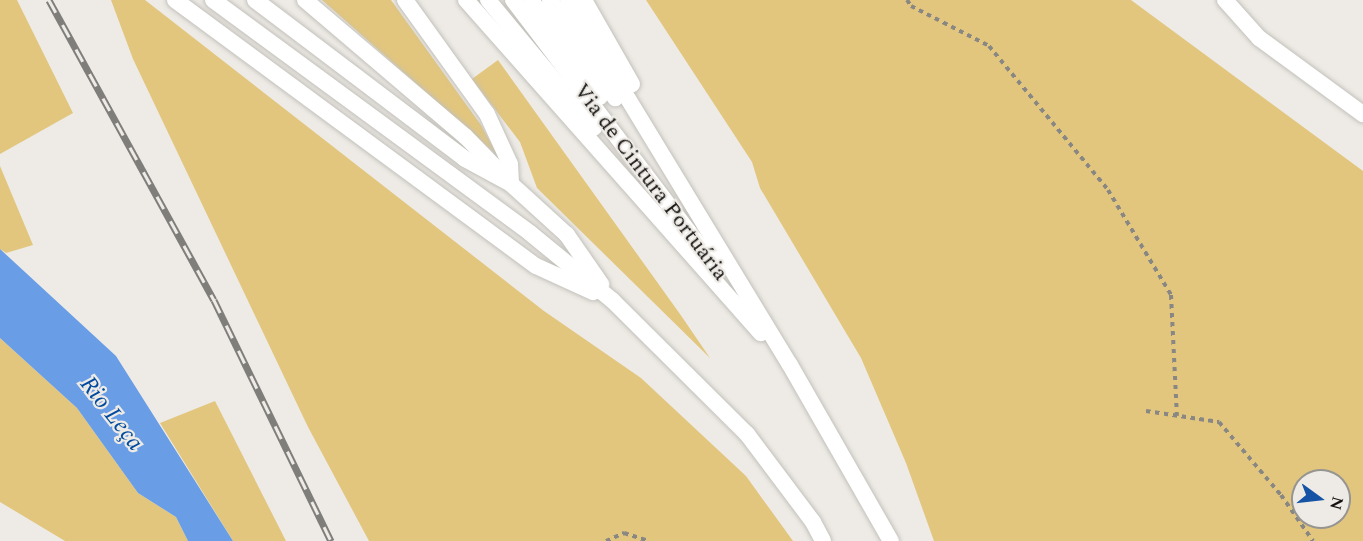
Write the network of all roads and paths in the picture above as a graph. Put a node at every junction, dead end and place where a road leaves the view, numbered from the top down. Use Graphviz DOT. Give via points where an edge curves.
graph roads {
  1 [pos="176,0"];
  2 [pos="213,0"];
  3 [pos="255,0"];
  4 [pos="305,0"];
  5 [pos="405,0"];
  6 [pos="466,0"];
  7 [pos="488,0"];
  8 [pos="513,0"];
  9 [pos="531,0"];
  10 [pos="550,0"];
  11 [pos="568,0"];
  12 [pos="584,0"];
  13 [pos="907,0"];
  14 [pos="1225,0"];
  15 [pos="1363,114"];
  16 [pos="511,184"];
  17 [pos="613,302"];
  18 [pos="790,365"];
  19 [pos="1146,411"];
  20 [pos="1177,416"];
  21 [pos="606,541"];
  22 [pos="648,541"];
  23 [pos="823,541"];
  24 [pos="891,541"];
  25 [pos="1313,541"];
  1 -- 17 [label="lane" via="536,266"];
  2 -- 17 [label="lane" via="530,233"];
  3 -- 16 [label="lane" via="465,159"];
  4 -- 16 [label="lane" via="465,136"];
  5 -- 16 [label="lane" via="488,114 510,164"];
  6 -- 18 [label="lane"];
  7 -- 18 [label="lane"];
  8 -- 18 [label="lane, Via de Cintura Portuária"];
  9 -- 18 [label="lane"];
  10 -- 18 [label="lane"];
  11 -- 18 [label="lane"];
  12 -- 18 [label="lane"];
  13 -- 20 [label="path" via="989,46 1108,190 1171,295"];
  14 -- 15 [label="lane" via="1259,38"];
  16 -- 17 [label="lane" via="567,235"];
  17 -- 23 [label="lane" via="747,434"];
  18 -- 24 [label="lane"];
  19 -- 20 [label="path"];
  20 -- 25 [label="path" via="1219,422 1281,495"];
  21 -- 22 [label="path" via="624,532"];
}
